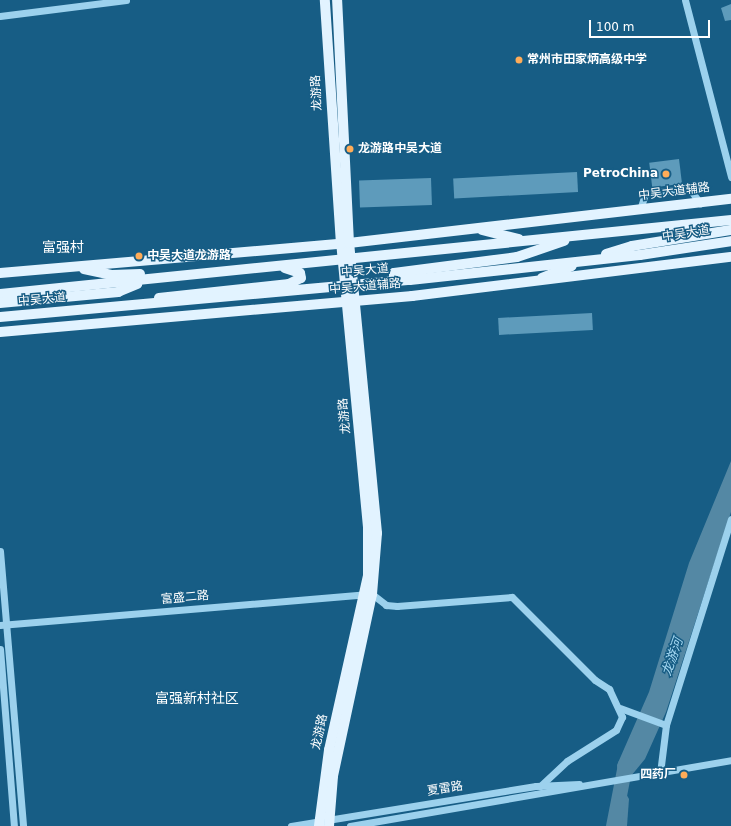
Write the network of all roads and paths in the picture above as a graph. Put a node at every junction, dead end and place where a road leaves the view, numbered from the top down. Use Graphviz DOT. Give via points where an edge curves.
graph roads {
  1 [pos="126,0"];
  2 [pos="325,0"];
  3 [pos="336,0"];
  4 [pos="685,0"];
  5 [pos="0,16"];
  6 [pos="731,177"];
  7 [pos="731,199"];
  8 [pos="700,203"];
  9 [pos="640,210"];
  10 [pos="730,220"];
  11 [pos="476,228"];
  12 [pos="731,230"];
  13 [pos="581,236"];
  14 [pos="731,240"];
  15 [pos="527,241"];
  16 [pos="345,243"];
  17 [pos="731,258"];
  18 [pos="346,260"];
  19 [pos="585,261"];
  20 [pos="280,266"];
  21 [pos="74,267"];
  22 [pos="3,271"];
  23 [pos="170,277"];
  24 [pos="146,280"];
  25 [pos="410,280"];
  26 [pos="529,283"];
  27 [pos="349,286"];
  28 [pos="0,294"];
  29 [pos="351,301"];
  30 [pos="0,303"];
  31 [pos="144,304"];
  32 [pos="128,306"];
  33 [pos="2,316"];
  34 [pos="182,316"];
  35 [pos="5,332"];
  36 [pos="0,338"];
  37 [pos="731,519"];
  38 [pos="0,551"];
  39 [pos="368,594"];
  40 [pos="3,625"];
  41 [pos="0,649"];
  42 [pos="623,708"];
  43 [pos="666,724"];
  44 [pos="731,760"];
  45 [pos="660,773"];
  46 [pos="604,783"];
  47 [pos="540,786"];
  48 [pos="324,823"];
  49 [pos="14,826"];
  50 [pos="23,826"];
  51 [pos="291,826"];
  52 [pos="350,826"];
  1 -- 5 [label="street"];
  2 -- 16 [label="main road, 龙游路"];
  3 -- 16 [label="main road, 龙游路"];
  4 -- 6 [label="street"];
  7 -- 8 [label="main road, 中吴大道辅路"];
  8 -- 9 [label="main road, 中吴大道辅路"];
  8 -- 9 [label="street" via="689,188 645,194"];
  9 -- 11 [label="main road, 中吴大道辅路"];
  10 -- 13 [label="main road, 中吴大道"];
  11 -- 15 [label="main road"];
  11 -- 16 [label="main road, 中吴大道辅路"];
  12 -- 19 [label="main road" via="632,246"];
  13 -- 15 [label="main road, 中吴大道"];
  13 -- 25 [label="main road" via="517,257 394,273 394,277"];
  14 -- 19 [label="main road, 中吴大道"];
  15 -- 18 [label="main road, 中吴大道"];
  16 -- 18 [label="main road, 龙游路"];
  16 -- 21 [label="main road, 中吴大道辅路"];
  17 -- 26 [label="main road, 中吴大道辅路"];
  18 -- 20 [label="main road, 中吴大道"];
  18 -- 27 [label="main road, 龙游路"];
  19 -- 25 [label="main road, 中吴大道"];
  19 -- 26 [label="main road"];
  20 -- 23 [label="main road, 中吴大道"];
  20 -- 32 [label="main road" via="300,273 301,278 289,284 178,293"];
  21 -- 22 [label="main road, 中吴大道辅路"];
  21 -- 23 [label="main road" via="112,275"];
  23 -- 24 [label="main road, 中吴大道"];
  24 -- 28 [label="main road, 中吴大道"];
  24 -- 30 [label="main road" via="118,292"];
  25 -- 27 [label="main road, 中吴大道"];
  26 -- 29 [label="main road, 中吴大道辅路"];
  27 -- 29 [label="main road, 龙游路"];
  27 -- 31 [label="main road, 中吴大道"];
  29 -- 34 [label="main road, 中吴大道辅路"];
  29 -- 39 [label="main road, 龙游路" via="368,527"];
  31 -- 32 [label="main road, 中吴大道"];
  31 -- 34 [label="main road"];
  32 -- 33 [label="main road, 中吴大道"];
  34 -- 35 [label="main road, 中吴大道辅路"];
  35 -- 36 [label="main road"];
  37 -- 43 [label="street"];
  38 -- 40 [label="street"];
  39 -- 40 [label="street, 富盛二路"];
  39 -- 42 [label="street" via="386,605 397,606 512,597 595,680 609,689"];
  39 -- 48 [label="main road, 龙游路"];
  40 -- 50 [label="street"];
  41 -- 49 [label="street"];
  42 -- 43 [label="street"];
  42 -- 47 [label="street" via="616,730 567,761"];
  43 -- 45 [label="street"];
  44 -- 45 [label="street, 夏雷路"];
  45 -- 46 [label="street, 夏雷路"];
  46 -- 47 [label="street, 夏雷路"];
  46 -- 52 [label="street, 夏雷路"];
  47 -- 48 [label="street, 夏雷路"];
  48 -- 51 [label="street, 夏雷路"];
}
